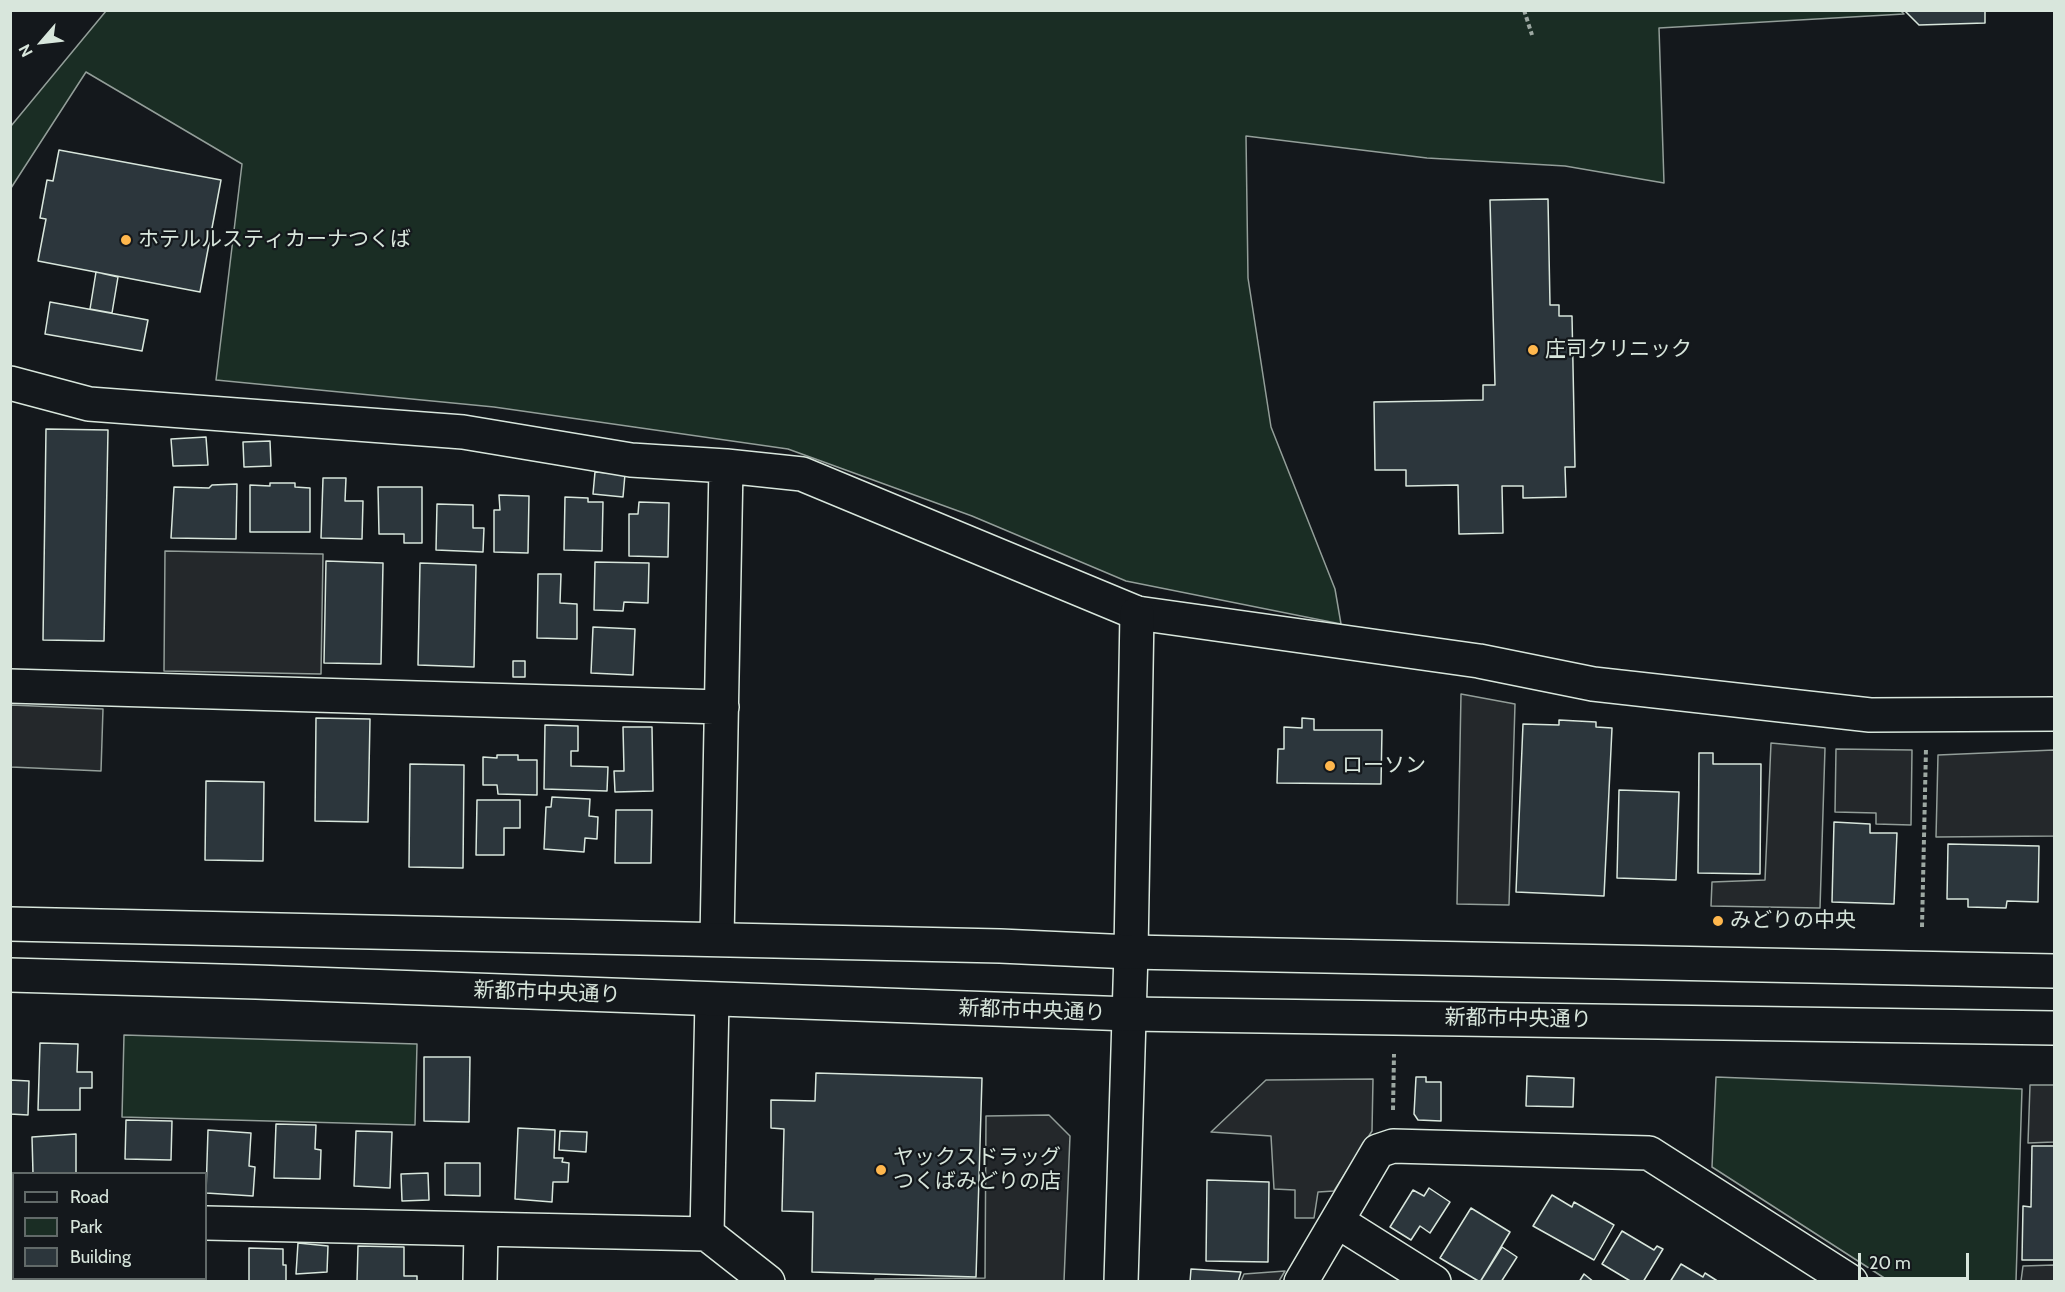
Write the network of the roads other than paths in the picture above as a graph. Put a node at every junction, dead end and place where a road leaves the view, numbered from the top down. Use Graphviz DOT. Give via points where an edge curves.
graph roads {
  1 [pos="10,383"];
  2 [pos="726,466"];
  3 [pos="1137,613"];
  4 [pos="10,686"];
  5 [pos="722,707"];
  6 [pos="2055,714"];
  7 [pos="10,924"];
  8 [pos="717,939"];
  9 [pos="1131,952"];
  10 [pos="2055,971"];
  11 [pos="10,975"];
  12 [pos="712,1000"];
  13 [pos="1130,1014"];
  14 [pos="2055,1028"];
  15 [pos="1337,1221"];
  16 [pos="207,1223"];
  17 [pos="481,1230"];
  18 [pos="706,1234"];
  19 [pos="480,1281"];
  20 [pos="768,1281"];
  21 [pos="1121,1281"];
  22 [pos="1301,1281"];
  23 [pos="1434,1281"];
  24 [pos="1851,1281"];
  1 -- 2 [label="street" via="89,404 463,432 632,460"];
  2 -- 3 [label="street" via="802,474"];
  2 -- 5 [label="street"];
  3 -- 6 [label="street" via="1479,661 1604,686 1870,715"];
  3 -- 9 [label="street"];
  4 -- 5 [label="street"];
  5 -- 8 [label="street"];
  7 -- 8 [label="street"];
  8 -- 9 [label="street"];
  9 -- 10 [label="street"];
  9 -- 13 [label="street"];
  11 -- 12 [label="street, 新都市中央通り"];
  12 -- 13 [label="street, 新都市中央通り"];
  12 -- 18 [label="street"];
  13 -- 14 [label="street, 新都市中央通り"];
  13 -- 21 [label="street"];
  15 -- 22 [label="street"];
  15 -- 23 [label="street"];
  15 -- 24 [label="street" via="1378,1151 1393,1146 1649,1153"];
  16 -- 17 [label="street"];
  17 -- 18 [label="street"];
  17 -- 19 [label="street"];
  18 -- 20 [label="street"];
}
